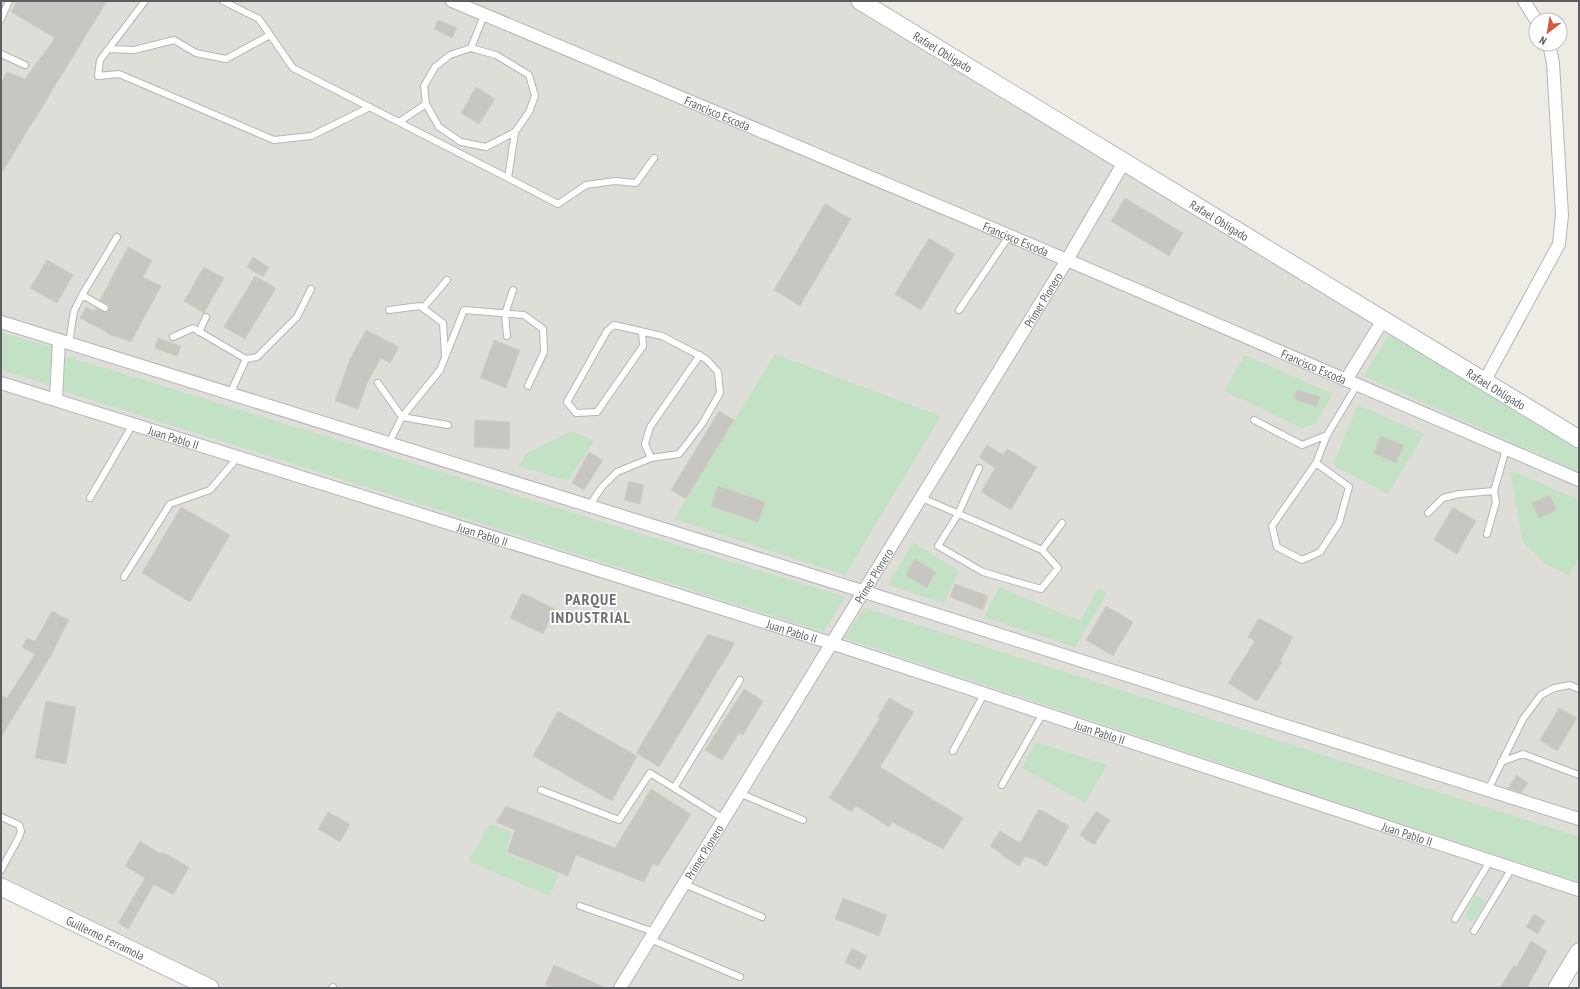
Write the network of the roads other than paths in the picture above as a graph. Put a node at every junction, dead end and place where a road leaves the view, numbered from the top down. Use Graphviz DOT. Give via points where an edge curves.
graph roads {
  1 [pos="9,1"];
  2 [pos="145,1"];
  3 [pos="223,1"];
  4 [pos="452,1"];
  5 [pos="860,1"];
  6 [pos="1524,1"];
  7 [pos="1531,12"];
  8 [pos="484,14"];
  9 [pos="1,19"];
  10 [pos="270,35"];
  11 [pos="471,48"];
  12 [pos="109,49"];
  13 [pos="1551,52"];
  14 [pos="1,54"];
  15 [pos="25,66"];
  16 [pos="426,104"];
  17 [pos="370,107"];
  18 [pos="399,122"];
  19 [pos="514,132"];
  20 [pos="654,158"];
  21 [pos="1124,162"];
  22 [pos="508,178"];
  23 [pos="1009,236"];
  24 [pos="117,237"];
  25 [pos="1068,260"];
  26 [pos="447,280"];
  27 [pos="311,289"];
  28 [pos="513,290"];
  29 [pos="82,295"];
  30 [pos="105,308"];
  31 [pos="423,308"];
  32 [pos="389,310"];
  33 [pos="960,310"];
  34 [pos="506,314"];
  35 [pos="206,317"];
  36 [pos="1383,320"];
  37 [pos="1,322"];
  38 [pos="199,332"];
  39 [pos="642,332"];
  40 [pos="173,336"];
  41 [pos="507,336"];
  42 [pos="64,342"];
  43 [pos="700,355"];
  44 [pos="246,359"];
  45 [pos="445,359"];
  46 [pos="1352,382"];
  47 [pos="1484,382"];
  48 [pos="1,383"];
  49 [pos="378,383"];
  50 [pos="528,386"];
  51 [pos="230,394"];
  52 [pos="56,400"];
  53 [pos="402,417"];
  54 [pos="1254,420"];
  55 [pos="133,424"];
  56 [pos="448,425"];
  57 [pos="1327,435"];
  58 [pos="1579,440"];
  59 [pos="389,443"];
  60 [pos="1506,449"];
  61 [pos="238,457"];
  62 [pos="651,458"];
  63 [pos="1316,463"];
  64 [pos="979,468"];
  65 [pos="1579,480"];
  66 [pos="1494,491"];
  67 [pos="90,498"];
  68 [pos="922,498"];
  69 [pos="589,506"];
  70 [pos="1428,513"];
  71 [pos="958,514"];
  72 [pos="1062,523"];
  73 [pos="1487,534"];
  74 [pos="1042,550"];
  75 [pos="124,577"];
  76 [pos="865,592"];
  77 [pos="831,643"];
  78 [pos="740,680"];
  79 [pos="1579,689"];
  80 [pos="984,694"];
  81 [pos="1043,713"];
  82 [pos="953,751"];
  83 [pos="1501,762"];
  84 [pos="1579,775"];
  85 [pos="1002,785"];
  86 [pos="674,788"];
  87 [pos="541,790"];
  88 [pos="1488,790"];
  89 [pos="739,793"];
  90 [pos="1,817"];
  91 [pos="724,819"];
  92 [pos="1579,819"];
  93 [pos="803,820"];
  94 [pos="1,859"];
  95 [pos="1490,861"];
  96 [pos="2,868"];
  97 [pos="1512,868"];
  98 [pos="684,884"];
  99 [pos="1,887"];
  100 [pos="1579,890"];
  101 [pos="580,906"];
  102 [pos="762,917"];
  103 [pos="1455,919"];
  104 [pos="1474,931"];
  105 [pos="652,936"];
  106 [pos="1579,952"];
  107 [pos="740,978"];
  108 [pos="210,988"];
  109 [pos="620,988"];
  110 [pos="1557,988"];
  1 -- 9 [label="lane"];
  2 -- 12 [label="lane"];
  3 -- 10 [label="lane" via="259,19"];
  4 -- 8 [label="street, Francisco Escoda"];
  5 -- 21 [label="street, Rafael Obligado"];
  6 -- 7 [label="street"];
  8 -- 11 [label="lane"];
  8 -- 23 [label="street, Francisco Escoda"];
  10 -- 12 [label="lane" via="226,59 196,53 174,40 134,50"];
  10 -- 17 [label="lane" via="293,68"];
  11 -- 16 [label="lane" via="450,55 435,67 424,86"];
  11 -- 19 [label="lane" via="496,55 529,75 535,96 529,112"];
  12 -- 17 [label="lane" via="100,60 98,76 119,74 274,140 311,136"];
  13 -- 47 [label="street" via="1554,63 1562,215 1559,244"];
  14 -- 15 [label="lane"];
  16 -- 18 [label="lane"];
  16 -- 19 [label="lane" via="439,127 461,142 486,147"];
  17 -- 18 [label="lane"];
  18 -- 22 [label="lane"];
  19 -- 22 [label="lane"];
  20 -- 22 [label="lane" via="636,183 615,181 586,185 558,204"];
  21 -- 25 [label="street, Primer Pionero"];
  21 -- 36 [label="street, Rafael Obligado"];
  23 -- 25 [label="street, Francisco Escoda"];
  23 -- 33 [label="lane"];
  24 -- 29 [label="lane"];
  25 -- 46 [label="street, Francisco Escoda"];
  25 -- 68 [label="street, Primer Pionero"];
  26 -- 31 [label="lane"];
  27 -- 44 [label="lane" via="297,317 257,357"];
  28 -- 34 [label="lane"];
  29 -- 30 [label="lane"];
  29 -- 42 [label="lane" via="74,310"];
  31 -- 32 [label="lane" via="420,306"];
  31 -- 45 [label="lane" via="443,323"];
  34 -- 41 [label="lane"];
  34 -- 45 [label="lane" via="464,310"];
  34 -- 50 [label="lane" via="524,315 544,329 544,352"];
  35 -- 38 [label="lane"];
  36 -- 46 [label="street"];
  36 -- 47 [label="street, Rafael Obligado"];
  37 -- 42 [label="street"];
  38 -- 40 [label="lane" via="193,328"];
  38 -- 44 [label="lane"];
  39 -- 39 [label="lane" via="614,325 607,331 567,402 576,413 597,412 643,346"];
  39 -- 43 [label="lane" via="662,336"];
  42 -- 51 [label="street"];
  42 -- 52 [label="street"];
  43 -- 62 [label="lane" via="650,427 645,444"];
  43 -- 62 [label="lane" via="718,372 720,393 702,424 679,454"];
  44 -- 51 [label="lane"];
  45 -- 53 [label="lane" via="440,370"];
  46 -- 57 [label="lane"];
  46 -- 60 [label="street, Francisco Escoda"];
  47 -- 58 [label="street, Rafael Obligado"];
  48 -- 52 [label="street, Juan Pablo II"];
  49 -- 53 [label="lane"];
  51 -- 59 [label="street"];
  52 -- 55 [label="street, Juan Pablo II"];
  53 -- 56 [label="lane"];
  53 -- 59 [label="lane"];
  54 -- 57 [label="lane" via="1302,444"];
  55 -- 61 [label="street, Juan Pablo II"];
  55 -- 67 [label="lane"];
  57 -- 63 [label="lane"];
  59 -- 69 [label="street"];
  60 -- 65 [label="street, Francisco Escoda"];
  60 -- 66 [label="lane"];
  61 -- 75 [label="lane" via="210,490 170,504"];
  61 -- 77 [label="street, Juan Pablo II"];
  62 -- 69 [label="lane" via="617,472 602,487"];
  63 -- 63 [label="lane" via="1349,487 1339,523 1320,552 1302,560 1277,547 1272,526"];
  64 -- 71 [label="lane"];
  66 -- 70 [label="lane" via="1443,498"];
  66 -- 73 [label="lane" via="1496,502"];
  68 -- 71 [label="lane"];
  68 -- 76 [label="street, Primer Pionero"];
  69 -- 76 [label="street"];
  71 -- 74 [label="lane"];
  71 -- 74 [label="lane" via="938,546 983,572 1041,589 1058,568"];
  72 -- 74 [label="lane"];
  76 -- 77 [label="street, Primer Pionero"];
  76 -- 88 [label="street"];
  77 -- 80 [label="street, Juan Pablo II"];
  77 -- 89 [label="street, Primer Pionero"];
  78 -- 86 [label="lane"];
  79 -- 83 [label="lane" via="1570,685 1554,688 1541,695 1523,719"];
  80 -- 81 [label="street, Juan Pablo II"];
  80 -- 82 [label="lane"];
  81 -- 85 [label="lane"];
  81 -- 95 [label="street, Juan Pablo II"];
  83 -- 84 [label="lane" via="1523,754"];
  83 -- 88 [label="lane"];
  86 -- 87 [label="lane" via="650,773 619,820"];
  86 -- 91 [label="lane"];
  88 -- 92 [label="street"];
  89 -- 91 [label="street, Primer Pionero"];
  89 -- 93 [label="lane"];
  90 -- 96 [label="lane" via="19,825 21,831"];
  91 -- 98 [label="street, Primer Pionero"];
  94 -- 96 [label="lane"];
  95 -- 97 [label="street, Juan Pablo II"];
  95 -- 103 [label="lane"];
  97 -- 100 [label="street, Juan Pablo II"];
  97 -- 104 [label="lane"];
  98 -- 102 [label="lane"];
  98 -- 105 [label="street, Primer Pionero"];
  99 -- 108 [label="street, Guillermo Ferramola"];
  101 -- 105 [label="lane"];
  105 -- 107 [label="lane"];
  105 -- 109 [label="street, Primer Pionero"];
  106 -- 110 [label="street"];
}
